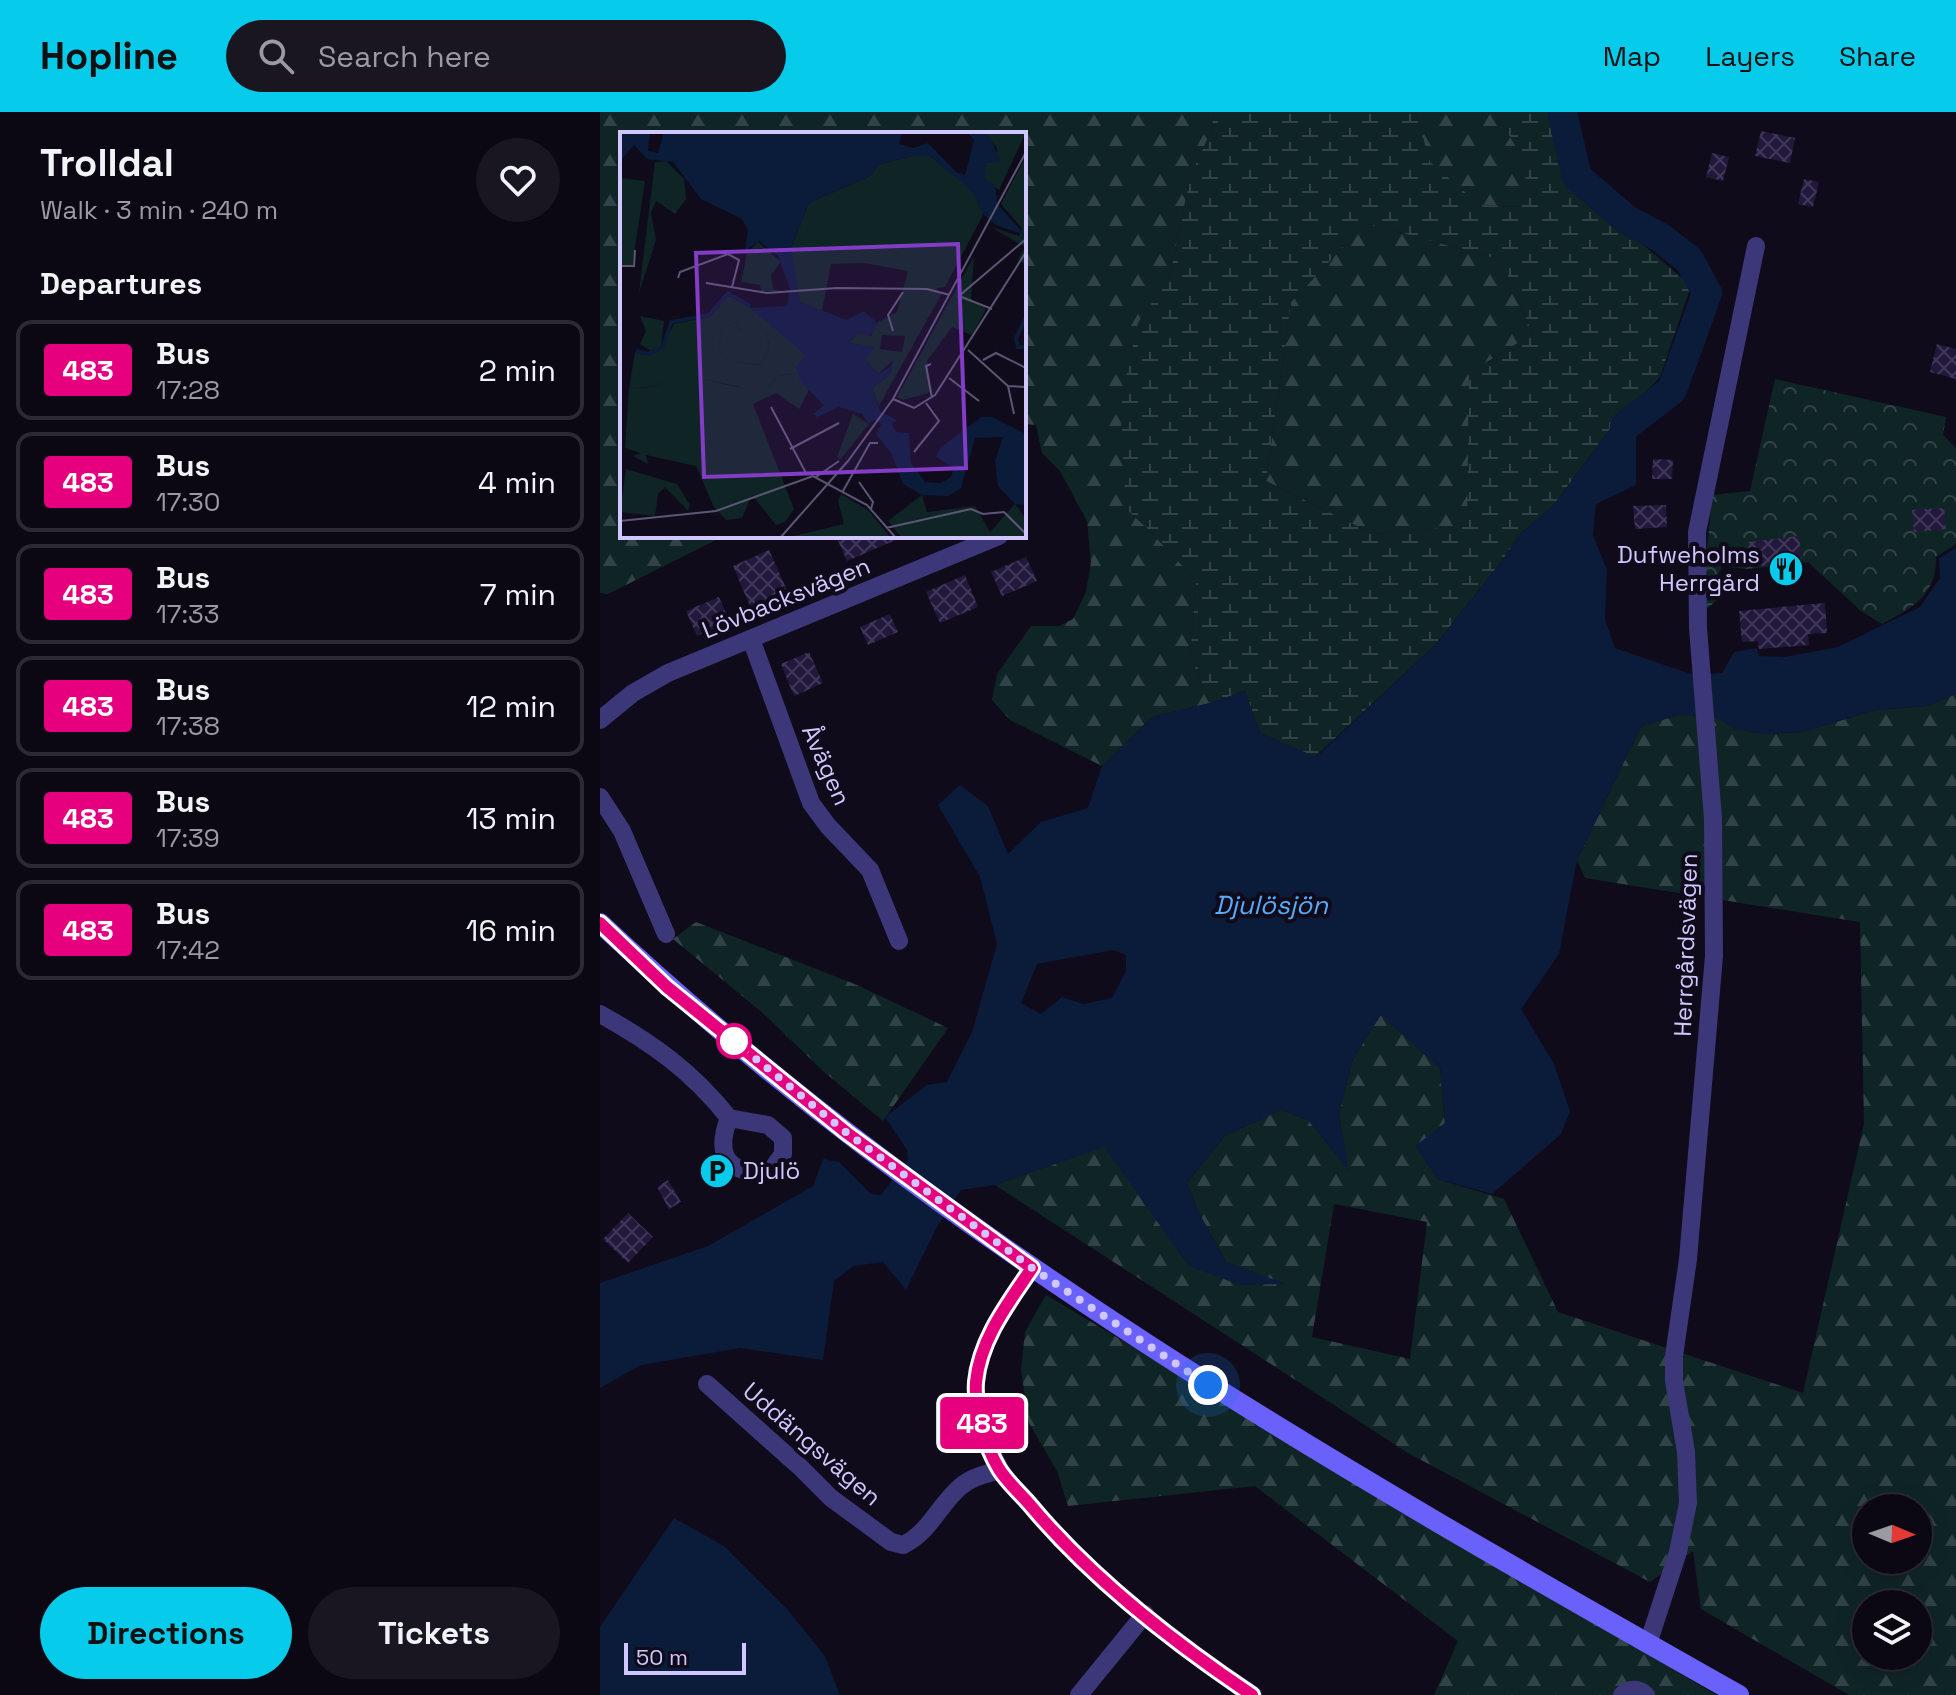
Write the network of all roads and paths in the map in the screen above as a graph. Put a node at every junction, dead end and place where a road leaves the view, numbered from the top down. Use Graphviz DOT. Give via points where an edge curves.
graph roads {
  1 [pos="1756,246"];
  2 [pos="994,538"];
  3 [pos="751,639"];
  4 [pos="600,720"];
  5 [pos="600,797"];
  6 [pos="600,923"];
  7 [pos="666,934"];
  8 [pos="899,941"];
  9 [pos="600,1014"];
  10 [pos="729,1118"];
  11 [pos="1032,1268"];
  12 [pos="707,1384"];
  13 [pos="1000,1470"];
  14 [pos="1145,1614"];
  15 [pos="1648,1644"];
  16 [pos="1624,1693"];
  17 [pos="1079,1695"];
  18 [pos="1253,1695"];
  19 [pos="1646,1695"];
  20 [pos="1739,1695"];
  1 -- 15 [label="street, Herrgårdsvägen" via="1697,532 1696,598 1715,872 1714,956 1688,1259 1674,1356 1688,1503"];
  2 -- 3 [label="street, Lövbacksvägen"];
  3 -- 4 [label="street, Lövbacksvägen" via="668,673"];
  3 -- 8 [label="street, Åvägen" via="811,803 870,870"];
  5 -- 7 [label="street" via="622,831"];
  6 -- 11 [label="main road" via="667,987 758,1061"];
  9 -- 10 [label="street" via="674,1061 708,1090"];
  11 -- 13 [label="street" via="991,1334 976,1380 984,1432"];
  11 -- 15 [label="main road" via="1278,1429"];
  12 -- 13 [label="street, Uddängsvägen" via="831,1498 891,1542 903,1545 916,1539 959,1488 976,1476"];
  13 -- 14 [label="street" via="1095,1573"];
  14 -- 17 [label="street"];
  14 -- 18 [label="street"];
  15 -- 20 [label="main road"];
  16 -- 19 [label="street"];
}
